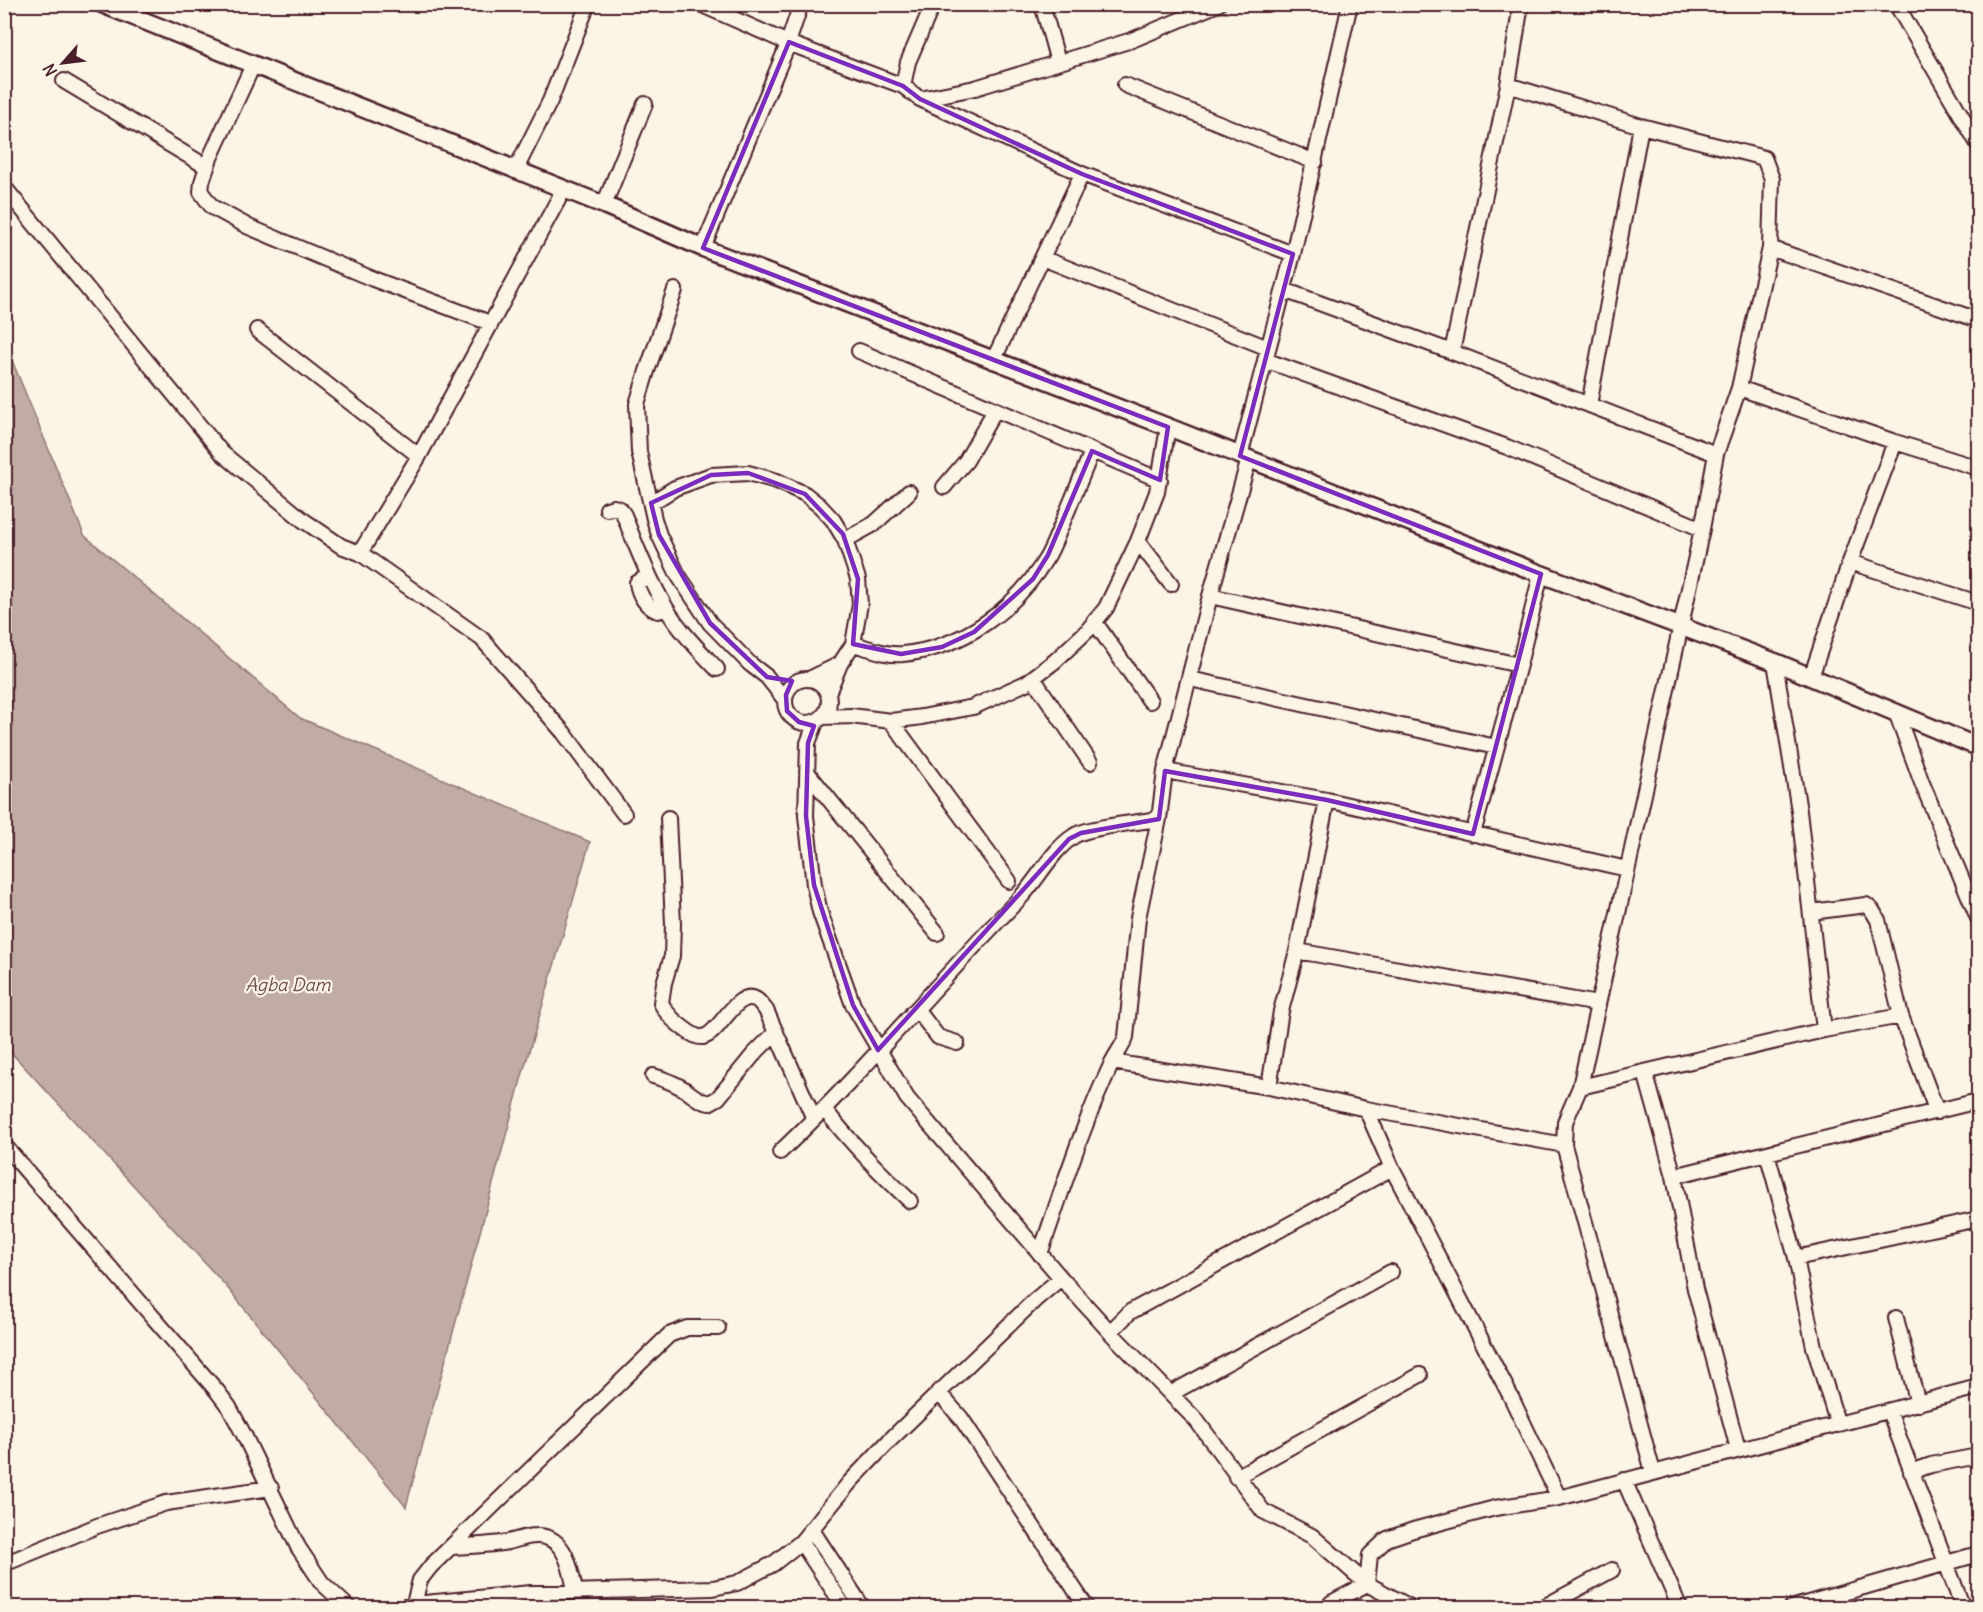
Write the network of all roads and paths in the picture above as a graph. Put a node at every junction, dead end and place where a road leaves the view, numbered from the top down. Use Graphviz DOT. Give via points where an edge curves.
graph roads {
  1 [pos="102,4"];
  2 [pos="588,4"];
  3 [pos="700,4"];
  4 [pos="801,4"];
  5 [pos="933,4"];
  6 [pos="1042,4"];
  7 [pos="1218,4"];
  8 [pos="1350,4"];
  9 [pos="1521,4"];
  10 [pos="1896,4"];
  11 [pos="1191,9"];
  12 [pos="788,42"];
  13 [pos="1058,62"];
  14 [pos="253,65"];
  15 [pos="64,81"];
  16 [pos="1125,85"];
  17 [pos="903,86"];
  18 [pos="1508,86"];
  19 [pos="920,99"];
  20 [pos="645,104"];
  21 [pos="1641,126"];
  22 [pos="1978,144"];
  23 [pos="1315,162"];
  24 [pos="207,167"];
  25 [pos="515,171"];
  26 [pos="1082,174"];
  27 [pos="4,187"];
  28 [pos="564,189"];
  29 [pos="604,205"];
  30 [pos="703,248"];
  31 [pos="1770,248"];
  32 [pos="1293,254"];
  33 [pos="1042,258"];
  34 [pos="675,290"];
  35 [pos="1284,290"];
  36 [pos="1978,320"];
  37 [pos="490,323"];
  38 [pos="257,330"];
  39 [pos="859,351"];
  40 [pos="1452,352"];
  41 [pos="1267,354"];
  42 [pos="993,361"];
  43 [pos="1739,388"];
  44 [pos="1589,405"];
  45 [pos="995,410"];
  46 [pos="1168,427"];
  47 [pos="1895,442"];
  48 [pos="1092,451"];
  49 [pos="1716,454"];
  50 [pos="419,456"];
  51 [pos="1244,458"];
  52 [pos="1978,468"];
  53 [pos="1160,480"];
  54 [pos="944,487"];
  55 [pos="909,492"];
  56 [pos="651,503"];
  57 [pos="607,509"];
  58 [pos="1702,529"];
  59 [pos="845,540"];
  60 [pos="1138,541"];
  61 [pos="360,553"];
  62 [pos="1850,562"];
  63 [pos="1541,574"];
  64 [pos="649,575"];
  65 [pos="678,575"];
  66 [pos="1171,584"];
  67 [pos="657,590"];
  68 [pos="1210,596"];
  69 [pos="1978,603"];
  70 [pos="666,608"];
  71 [pos="1094,621"];
  72 [pos="1681,627"];
  73 [pos="853,644"];
  74 [pos="1775,662"];
  75 [pos="840,664"];
  76 [pos="1519,665"];
  77 [pos="717,669"];
  78 [pos="766,677"];
  79 [pos="1811,677"];
  80 [pos="1033,678"];
  81 [pos="808,679"];
  82 [pos="1190,679"];
  83 [pos="795,683"];
  84 [pos="828,695"];
  85 [pos="785,700"];
  86 [pos="1150,701"];
  87 [pos="1896,712"];
  88 [pos="851,716"];
  89 [pos="820,719"];
  90 [pos="891,721"];
  91 [pos="799,722"];
  92 [pos="808,743"];
  93 [pos="1496,747"];
  94 [pos="1978,747"];
  95 [pos="1090,762"];
  96 [pos="1165,771"];
  97 [pos="807,772"];
  98 [pos="1327,800"];
  99 [pos="624,814"];
  100 [pos="668,818"];
  101 [pos="1159,819"];
  102 [pos="1473,834"];
  103 [pos="1627,869"];
  104 [pos="1009,881"];
  105 [pos="1811,912"];
  106 [pos="1978,918"];
  107 [pos="937,933"];
  108 [pos="1297,951"];
  109 [pos="1598,1004"];
  110 [pos="913,1012"];
  111 [pos="1901,1016"];
  112 [pos="1824,1030"];
  113 [pos="775,1033"];
  114 [pos="957,1043"];
  115 [pos="878,1050"];
  116 [pos="1112,1062"];
  117 [pos="1645,1072"];
  118 [pos="653,1076"];
  119 [pos="1269,1087"];
  120 [pos="1580,1087"];
  121 [pos="1978,1101"];
  122 [pos="1366,1109"];
  123 [pos="825,1110"];
  124 [pos="1937,1112"];
  125 [pos="814,1119"];
  126 [pos="4,1145"];
  127 [pos="1564,1145"];
  128 [pos="780,1152"];
  129 [pos="1767,1153"];
  130 [pos="1392,1168"];
  131 [pos="1674,1176"];
  132 [pos="910,1201"];
  133 [pos="1978,1219"];
  134 [pos="1040,1254"];
  135 [pos="1796,1258"];
  136 [pos="1391,1272"];
  137 [pos="1061,1278"];
  138 [pos="1896,1318"];
  139 [pos="718,1328"];
  140 [pos="1110,1332"];
  141 [pos="1420,1375"];
  142 [pos="1978,1387"];
  143 [pos="938,1392"];
  144 [pos="1172,1393"];
  145 [pos="1918,1404"];
  146 [pos="1889,1411"];
  147 [pos="1838,1425"];
  148 [pos="1738,1449"];
  149 [pos="1978,1456"];
  150 [pos="1653,1472"];
  151 [pos="1911,1472"];
  152 [pos="1236,1477"];
  153 [pos="1624,1480"];
  154 [pos="271,1488"];
  155 [pos="1559,1498"];
  156 [pos="812,1530"];
  157 [pos="801,1542"];
  158 [pos="452,1547"];
  159 [pos="1978,1554"];
  160 [pos="1944,1562"];
  161 [pos="4,1564"];
  162 [pos="1612,1570"];
  163 [pos="1367,1584"];
  164 [pos="575,1591"];
  165 [pos="1836,1600"];
  166 [pos="408,1606"];
  167 [pos="349,1608"];
  168 [pos="845,1608"];
  169 [pos="862,1608"];
  170 [pos="1087,1608"];
  171 [pos="1329,1608"];
  172 [pos="1412,1608"];
  173 [pos="1542,1608"];
  174 [pos="1680,1608"];
  175 [pos="1791,1608"];
  176 [pos="1963,1608"];
  1 -- 14 [label="main road"];
  2 -- 25 [label="street" via="550,101"];
  3 -- 12 [label="street"];
  4 -- 12 [label="street"];
  5 -- 17 [label="street" via="908,62"];
  6 -- 13 [label="street"];
  7 -- 11 [label="street"];
  8 -- 23 [label="street"];
  9 -- 18 [label="street"];
  10 -- 22 [label="street"];
  11 -- 13 [label="street" via="1132,40"];
  12 -- 17 [label="street"];
  12 -- 30 [label="street"];
  13 -- 19 [label="street" via="975,88"];
  14 -- 24 [label="street"];
  14 -- 25 [label="main road"];
  15 -- 24 [label="street"];
  16 -- 23 [label="street"];
  17 -- 19 [label="street"];
  18 -- 21 [label="street"];
  18 -- 40 [label="street"];
  19 -- 26 [label="street"];
  20 -- 29 [label="street"];
  21 -- 31 [label="street" via="1764,158 1773,178"];
  21 -- 44 [label="street"];
  23 -- 32 [label="street"];
  24 -- 37 [label="street" via="201,192 212,207 249,227"];
  25 -- 28 [label="main road"];
  26 -- 32 [label="street"];
  26 -- 33 [label="street"];
  27 -- 61 [label="street" via="222,453 303,520 341,546"];
  28 -- 29 [label="main road"];
  28 -- 37 [label="street"];
  29 -- 30 [label="main road"];
  30 -- 42 [label="main road"];
  31 -- 36 [label="street"];
  31 -- 43 [label="street"];
  32 -- 35 [label="street"];
  33 -- 41 [label="street"];
  33 -- 42 [label="street"];
  34 -- 56 [label="street" via="637,404 639,453"];
  35 -- 40 [label="street"];
  35 -- 41 [label="street"];
  37 -- 50 [label="street"];
  38 -- 50 [label="street"];
  39 -- 45 [label="street"];
  40 -- 44 [label="street"];
  41 -- 51 [label="street"];
  41 -- 58 [label="street" via="1507,447"];
  42 -- 46 [label="main road"];
  43 -- 47 [label="street"];
  43 -- 49 [label="street"];
  44 -- 49 [label="street"];
  45 -- 48 [label="street"];
  45 -- 54 [label="street" via="966,461"];
  46 -- 51 [label="main road"];
  46 -- 53 [label="street"];
  47 -- 52 [label="street"];
  47 -- 62 [label="street"];
  48 -- 53 [label="street"];
  48 -- 73 [label="street" via="1048,555 1033,579 974,632 942,647 901,654"];
  49 -- 58 [label="street"];
  50 -- 61 [label="street"];
  51 -- 63 [label="main road"];
  51 -- 68 [label="street"];
  53 -- 60 [label="street"];
  55 -- 59 [label="street" via="874,524"];
  56 -- 59 [label="street" via="675,488 711,475 748,473 805,494 833,520"];
  56 -- 65 [label="street" via="659,535"];
  57 -- 64 [label="street" via="620,509 624,515"];
  58 -- 72 [label="street"];
  59 -- 73 [label="street" via="858,579 860,604"];
  60 -- 66 [label="street"];
  60 -- 71 [label="street" via="1106,608"];
  61 -- 99 [label="street" via="482,639 564,733"];
  62 -- 69 [label="street"];
  62 -- 79 [label="street"];
  63 -- 72 [label="main road"];
  63 -- 76 [label="street"];
  64 -- 67 [label="street"];
  64 -- 70 [label="street" via="637,583 640,594 653,609"];
  65 -- 67 [label="street"];
  65 -- 78 [label="street" via="710,623"];
  67 -- 70 [label="street"];
  68 -- 76 [label="street"];
  68 -- 82 [label="street"];
  70 -- 77 [label="street"];
  71 -- 80 [label="street"];
  71 -- 86 [label="street"];
  72 -- 74 [label="main road"];
  72 -- 103 [label="street"];
  73 -- 75 [label="street"];
  74 -- 79 [label="main road"];
  74 -- 105 [label="street"];
  75 -- 81 [label="street"];
  75 -- 84 [label="street"];
  76 -- 93 [label="street"];
  78 -- 83 [label="street"];
  78 -- 85 [label="street"];
  79 -- 87 [label="main road"];
  80 -- 90 [label="street" via="973,707"];
  80 -- 95 [label="street"];
  81 -- 83 [label="street"];
  81 -- 84 [label="street" via="818,682"];
  82 -- 93 [label="street"];
  82 -- 96 [label="street"];
  83 -- 85 [label="street"];
  84 -- 88 [label="street"];
  84 -- 89 [label="street" via="828,707"];
  85 -- 91 [label="street" via="787,711"];
  87 -- 94 [label="main road"];
  87 -- 106 [label="street"];
  88 -- 89 [label="street"];
  88 -- 90 [label="street"];
  89 -- 91 [label="street"];
  89 -- 92 [label="street"];
  90 -- 104 [label="street"];
  91 -- 92 [label="street"];
  92 -- 97 [label="street"];
  93 -- 102 [label="street"];
  96 -- 98 [label="street"];
  96 -- 101 [label="street"];
  97 -- 107 [label="street"];
  97 -- 115 [label="street" via="806,816 820,912 853,1005"];
  98 -- 102 [label="street"];
  98 -- 108 [label="street"];
  100 -- 113 [label="street" via="672,956 661,1003 686,1030 704,1037 741,1000 750,998 766,1010"];
  101 -- 110 [label="street" via="1081,832 1069,840"];
  101 -- 116 [label="street" via="1138,918 1126,1037"];
  102 -- 103 [label="street"];
  103 -- 109 [label="street"];
  105 -- 111 [label="street" via="1866,905 1872,910 1878,920"];
  105 -- 112 [label="street"];
  108 -- 109 [label="street"];
  108 -- 119 [label="street" via="1281,1011"];
  109 -- 120 [label="street"];
  110 -- 114 [label="street" via="938,1037"];
  110 -- 115 [label="street"];
  111 -- 112 [label="street"];
  111 -- 124 [label="street"];
  112 -- 117 [label="street"];
  113 -- 118 [label="street" via="718,1098 709,1103"];
  113 -- 125 [label="street"];
  115 -- 123 [label="street"];
  115 -- 134 [label="street" via="907,1098"];
  116 -- 119 [label="street"];
  116 -- 134 [label="street"];
  117 -- 120 [label="street"];
  117 -- 131 [label="street"];
  119 -- 122 [label="street"];
  120 -- 127 [label="street" via="1565,1122"];
  121 -- 124 [label="street"];
  122 -- 127 [label="street"];
  122 -- 130 [label="street"];
  123 -- 125 [label="street"];
  123 -- 132 [label="street" via="876,1170"];
  124 -- 129 [label="street"];
  125 -- 128 [label="street"];
  126 -- 154 [label="street" via="217,1391"];
  127 -- 150 [label="street"];
  129 -- 131 [label="street"];
  129 -- 135 [label="street"];
  130 -- 140 [label="street" via="1130,1312"];
  130 -- 155 [label="street"];
  131 -- 148 [label="street" via="1695,1289"];
  133 -- 135 [label="street"];
  134 -- 137 [label="street"];
  135 -- 147 [label="street" via="1814,1347"];
  136 -- 144 [label="street"];
  137 -- 140 [label="street"];
  137 -- 143 [label="street"];
  138 -- 145 [label="street"];
  139 -- 158 [label="street" via="687,1328 669,1335"];
  140 -- 144 [label="street"];
  141 -- 152 [label="street"];
  142 -- 145 [label="street"];
  143 -- 156 [label="street" via="850,1482"];
  143 -- 170 [label="street" via="961,1418"];
  144 -- 152 [label="street"];
  145 -- 146 [label="street"];
  146 -- 147 [label="street"];
  146 -- 151 [label="street"];
  147 -- 148 [label="street"];
  148 -- 150 [label="street"];
  149 -- 151 [label="street"];
  150 -- 153 [label="street"];
  151 -- 160 [label="street"];
  152 -- 163 [label="street" via="1263,1511 1312,1536"];
  153 -- 155 [label="street"];
  153 -- 174 [label="street"];
  154 -- 161 [label="street" via="166,1503"];
  154 -- 167 [label="street" via="298,1547 322,1583"];
  155 -- 163 [label="street" via="1495,1508 1387,1539 1370,1555"];
  156 -- 157 [label="street"];
  156 -- 169 [label="street"];
  157 -- 164 [label="street" via="773,1564 737,1583 713,1588"];
  157 -- 168 [label="street"];
  158 -- 164 [label="street" via="546,1537 565,1554"];
  158 -- 166 [label="street" via="420,1580"];
  159 -- 160 [label="street"];
  160 -- 165 [label="street"];
  160 -- 176 [label="street"];
  162 -- 173 [label="street"];
  163 -- 171 [label="street" via="1331,1603"];
  163 -- 172 [label="street"];
  164 -- 166 [label="street"];
  165 -- 175 [label="street"];
}
